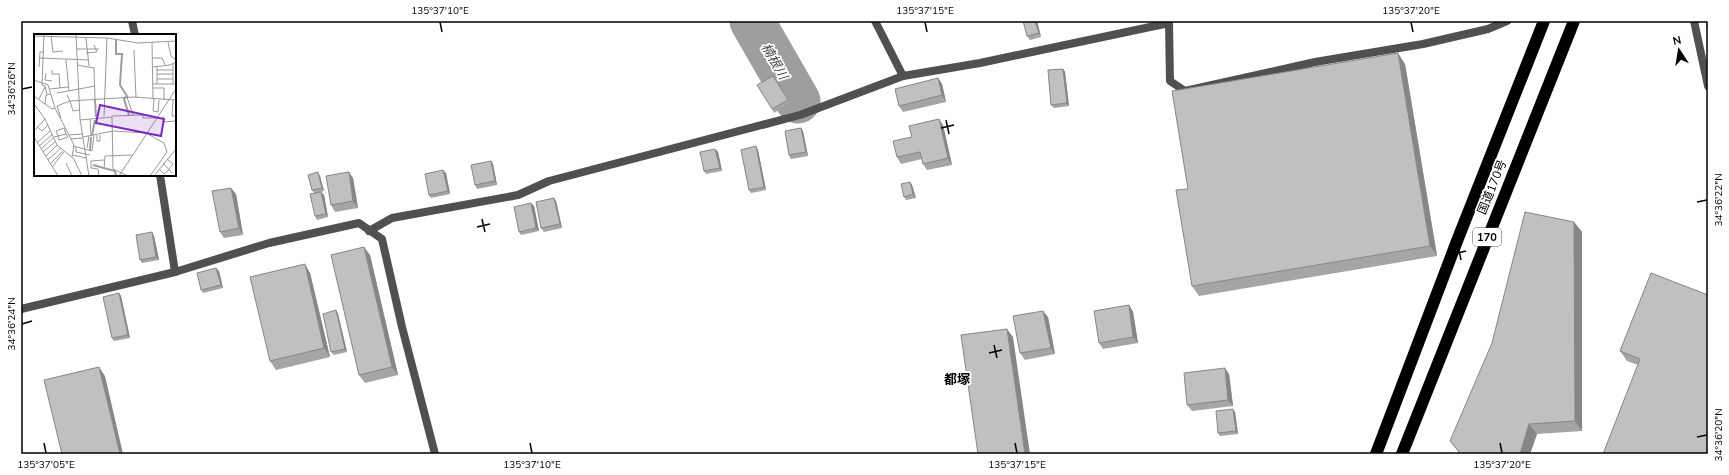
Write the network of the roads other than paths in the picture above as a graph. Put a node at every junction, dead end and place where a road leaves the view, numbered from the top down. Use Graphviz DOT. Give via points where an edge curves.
graph roads {
  1 [pos="132,21"];
  2 [pos="874,21"];
  3 [pos="1507,21"];
  4 [pos="1544,21"];
  5 [pos="1574,21"];
  6 [pos="1694,21"];
  7 [pos="135,34"];
  8 [pos="903,76"];
  9 [pos="1708,86"];
  10 [pos="160,176"];
  11 [pos="369,231"];
  12 [pos="175,272"];
  13 [pos="21,309"];
  14 [pos="435,454"];
  15 [pos="1376,454"];
  16 [pos="1402,454"];
  1 -- 7 [label="street"];
  2 -- 8 [label="street"];
  3 -- 8 [label="street" via="1488,29 1423,44 1315,62 1185,91 1170,81 1169,23 980,63"];
  4 -- 15 [label="highway, 国道170号 / 170"];
  5 -- 16 [label="highway, 国道170号 / 170"];
  6 -- 9 [label="street"];
  8 -- 11 [label="street" via="800,115 549,181 518,195 392,218"];
  10 -- 12 [label="street"];
  11 -- 12 [label="street" via="359,223 269,243"];
  11 -- 14 [label="street" via="382,238"];
  12 -- 13 [label="street"];
}
